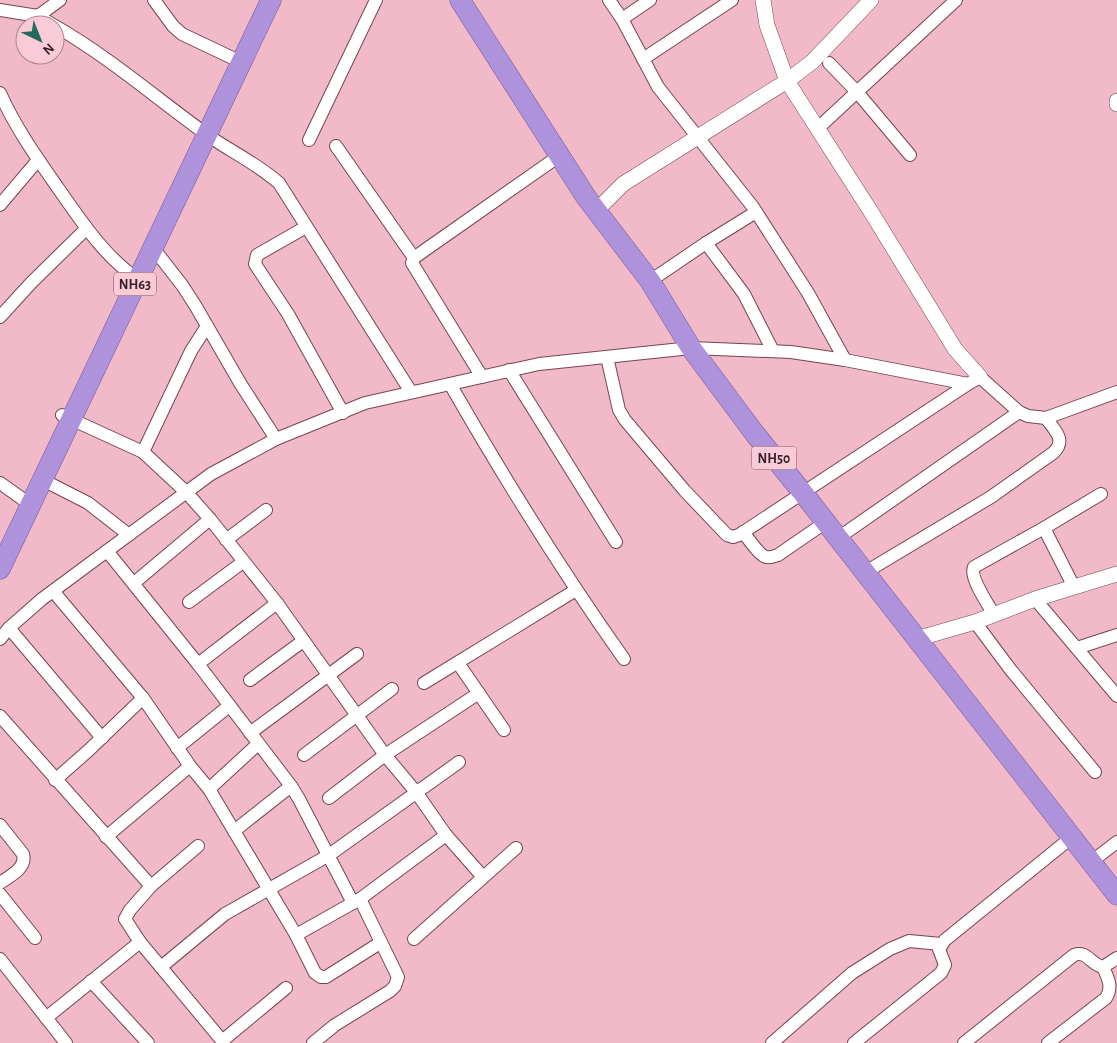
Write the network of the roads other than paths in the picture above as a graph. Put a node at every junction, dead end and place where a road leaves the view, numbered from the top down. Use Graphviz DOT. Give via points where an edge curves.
graph roads {
  1 [pos="60,0"];
  2 [pos="154,0"];
  3 [pos="260,0"];
  4 [pos="271,0"];
  5 [pos="376,0"];
  6 [pos="460,0"];
  7 [pos="609,0"];
  8 [pos="650,0"];
  9 [pos="732,0"];
  10 [pos="763,0"];
  11 [pos="956,0"];
  12 [pos="863,3"];
  13 [pos="0,10"];
  14 [pos="32,15"];
  15 [pos="39,15"];
  16 [pos="622,19"];
  17 [pos="65,32"];
  18 [pos="643,59"];
  19 [pos="237,60"];
  20 [pos="829,63"];
  21 [pos="787,81"];
  22 [pos="857,92"];
  23 [pos="0,94"];
  24 [pos="4,110"];
  25 [pos="817,129"];
  26 [pos="202,131"];
  27 [pos="698,136"];
  28 [pos="309,140"];
  29 [pos="336,146"];
  30 [pos="559,156"];
  31 [pos="910,156"];
  32 [pos="38,160"];
  33 [pos="0,206"];
  34 [pos="596,211"];
  35 [pos="756,212"];
  36 [pos="306,227"];
  37 [pos="86,228"];
  38 [pos="706,242"];
  39 [pos="154,249"];
  40 [pos="414,258"];
  41 [pos="133,276"];
  42 [pos="650,281"];
  43 [pos="0,318"];
  44 [pos="207,326"];
  45 [pos="691,348"];
  46 [pos="773,351"];
  47 [pos="608,357"];
  48 [pos="845,360"];
  49 [pos="509,370"];
  50 [pos="482,377"];
  51 [pos="974,380"];
  52 [pos="450,384"];
  53 [pos="411,392"];
  54 [pos="1117,392"];
  55 [pos="1018,412"];
  56 [pos="343,413"];
  57 [pos="67,417"];
  58 [pos="1046,418"];
  59 [pos="276,439"];
  60 [pos="143,452"];
  61 [pos="43,480"];
  62 [pos="0,483"];
  63 [pos="186,492"];
  64 [pos="803,493"];
  65 [pos="1100,494"];
  66 [pos="27,502"];
  67 [pos="266,510"];
  68 [pos="210,519"];
  69 [pos="826,522"];
  70 [pos="1044,528"];
  71 [pos="743,532"];
  72 [pos="128,535"];
  73 [pos="838,538"];
  74 [pos="226,540"];
  75 [pos="616,542"];
  76 [pos="0,546"];
  77 [pos="107,551"];
  78 [pos="243,562"];
  79 [pos="0,569"];
  80 [pos="864,573"];
  81 [pos="1117,574"];
  82 [pos="134,583"];
  83 [pos="1074,587"];
  84 [pos="576,590"];
  85 [pos="53,591"];
  86 [pos="1035,599"];
  87 [pos="189,602"];
  88 [pos="276,603"];
  89 [pos="994,615"];
  90 [pos="975,622"];
  91 [pos="9,628"];
  92 [pos="1117,635"];
  93 [pos="0,639"];
  94 [pos="916,639"];
  95 [pos="303,641"];
  96 [pos="1077,648"];
  97 [pos="356,654"];
  98 [pos="624,659"];
  99 [pos="458,663"];
  100 [pos="198,664"];
  101 [pos="327,675"];
  102 [pos="250,680"];
  103 [pos="424,683"];
  104 [pos="392,689"];
  105 [pos="479,693"];
  106 [pos="1117,696"];
  107 [pos="143,698"];
  108 [pos="229,706"];
  109 [pos="356,715"];
  110 [pos="0,716"];
  111 [pos="504,730"];
  112 [pos="250,733"];
  113 [pos="102,738"];
  114 [pos="258,744"];
  115 [pos="177,748"];
  116 [pos="304,755"];
  117 [pos="385,755"];
  118 [pos="459,762"];
  119 [pos="190,766"];
  120 [pos="1095,772"];
  121 [pos="55,780"];
  122 [pos="291,786"];
  123 [pos="209,789"];
  124 [pos="416,792"];
  125 [pos="329,798"];
  126 [pos="0,825"];
  127 [pos="234,831"];
  128 [pos="446,835"];
  129 [pos="1072,837"];
  130 [pos="106,838"];
  131 [pos="1117,842"];
  132 [pos="198,846"];
  133 [pos="516,848"];
  134 [pos="329,855"];
  135 [pos="1091,862"];
  136 [pos="483,877"];
  137 [pos="0,883"];
  138 [pos="151,886"];
  139 [pos="269,890"];
  140 [pos="0,894"];
  141 [pos="1117,895"];
  142 [pos="357,901"];
  143 [pos="296,935"];
  144 [pos="35,938"];
  145 [pos="414,939"];
  146 [pos="140,942"];
  147 [pos="380,943"];
  148 [pos="941,944"];
  149 [pos="1117,958"];
  150 [pos="0,960"];
  151 [pos="1103,967"];
  152 [pos="161,968"];
  153 [pos="91,981"];
  154 [pos="286,988"];
  155 [pos="46,1018"];
  156 [pos="223,1042"];
  157 [pos="775,1042"];
  158 [pos="66,1043"];
  159 [pos="148,1043"];
  160 [pos="313,1043"];
  161 [pos="854,1043"];
  162 [pos="964,1043"];
  163 [pos="1048,1043"];
  1 -- 15 [label="street"];
  2 -- 19 [label="street" via="182,34"];
  3 -- 19 [label="highway, NH63"];
  4 -- 19 [label="highway, NH63"];
  5 -- 28 [label="street"];
  6 -- 30 [label="highway, NH50"];
  7 -- 16 [label="street"];
  8 -- 16 [label="street"];
  9 -- 18 [label="street"];
  10 -- 21 [label="street" via="767,25"];
  11 -- 22 [label="street"];
  12 -- 21 [label="street" via="812,62"];
  13 -- 14 [label="street"];
  16 -- 18 [label="street"];
  17 -- 26 [label="street"];
  18 -- 27 [label="street" via="658,87"];
  19 -- 26 [label="highway, NH63"];
  20 -- 22 [label="street"];
  21 -- 25 [label="street"];
  21 -- 27 [label="street"];
  22 -- 25 [label="street"];
  22 -- 31 [label="street"];
  23 -- 24 [label="street"];
  24 -- 32 [label="street"];
  25 -- 51 [label="street"];
  26 -- 36 [label="street" via="279,183"];
  26 -- 39 [label="highway, NH63"];
  26 -- 41 [label="highway, NH63"];
  27 -- 34 [label="street" via="623,184"];
  27 -- 35 [label="street"];
  29 -- 40 [label="street"];
  30 -- 34 [label="highway, NH50"];
  30 -- 40 [label="street"];
  32 -- 33 [label="street"];
  32 -- 37 [label="street"];
  34 -- 42 [label="highway, NH50"];
  35 -- 38 [label="street"];
  35 -- 48 [label="street" via="808,293"];
  36 -- 53 [label="street"];
  36 -- 56 [label="street" via="257,255 255,264 288,314"];
  37 -- 41 [label="street"];
  37 -- 43 [label="street"];
  38 -- 42 [label="street"];
  38 -- 46 [label="street" via="744,294"];
  39 -- 41 [label="highway, NH63"];
  39 -- 44 [label="street"];
  40 -- 50 [label="street" via="412,263 416,271"];
  41 -- 57 [label="highway, NH63"];
  42 -- 45 [label="highway, NH50"];
  44 -- 59 [label="street"];
  44 -- 60 [label="street" via="191,351"];
  45 -- 46 [label="street"];
  45 -- 47 [label="street"];
  45 -- 64 [label="highway, NH50"];
  46 -- 48 [label="street"];
  47 -- 49 [label="street"];
  47 -- 71 [label="street" via="619,410 630,427 727,534 733,537"];
  48 -- 51 [label="street"];
  49 -- 50 [label="street"];
  49 -- 75 [label="street"];
  50 -- 52 [label="street"];
  51 -- 55 [label="street"];
  51 -- 64 [label="street"];
  52 -- 53 [label="street"];
  52 -- 84 [label="street" via="492,459"];
  53 -- 56 [label="street" via="365,403"];
  54 -- 58 [label="street"];
  55 -- 58 [label="street"];
  55 -- 73 [label="street"];
  56 -- 59 [label="street"];
  57 -- 60 [label="street"];
  57 -- 61 [label="highway, NH63"];
  57 -- 66 [label="highway, NH63"];
  58 -- 80 [label="street" via="1060,439 1052,453 991,497"];
  59 -- 63 [label="street" via="211,474"];
  60 -- 63 [label="street"];
  61 -- 66 [label="highway, NH63"];
  61 -- 72 [label="street" via="88,503"];
  62 -- 66 [label="street"];
  63 -- 68 [label="street"];
  63 -- 72 [label="street"];
  64 -- 69 [label="highway, NH50"];
  64 -- 71 [label="street"];
  65 -- 70 [label="street"];
  66 -- 76 [label="highway, NH63"];
  66 -- 79 [label="highway, NH63"];
  67 -- 74 [label="street"];
  68 -- 74 [label="street"];
  68 -- 82 [label="street"];
  69 -- 71 [label="street" via="771,557 765,557"];
  69 -- 73 [label="highway, NH50"];
  70 -- 83 [label="street"];
  70 -- 89 [label="street" via="972,570"];
  72 -- 77 [label="street"];
  73 -- 80 [label="highway, NH50"];
  74 -- 78 [label="street"];
  77 -- 82 [label="street"];
  77 -- 85 [label="street"];
  78 -- 87 [label="street"];
  78 -- 88 [label="street"];
  80 -- 94 [label="highway, NH50"];
  81 -- 83 [label="street"];
  82 -- 100 [label="street"];
  83 -- 86 [label="street"];
  84 -- 98 [label="street"];
  84 -- 99 [label="street"];
  85 -- 91 [label="street"];
  85 -- 107 [label="street"];
  86 -- 89 [label="street"];
  86 -- 96 [label="street"];
  88 -- 95 [label="street"];
  88 -- 100 [label="street"];
  89 -- 90 [label="street"];
  90 -- 94 [label="street"];
  90 -- 120 [label="street"];
  91 -- 93 [label="street"];
  91 -- 113 [label="street"];
  92 -- 96 [label="street"];
  94 -- 129 [label="highway, NH50"];
  95 -- 101 [label="street"];
  95 -- 102 [label="street"];
  96 -- 106 [label="street"];
  97 -- 101 [label="street"];
  99 -- 103 [label="street"];
  99 -- 105 [label="street"];
  100 -- 108 [label="street"];
  101 -- 109 [label="street"];
  101 -- 112 [label="street"];
  104 -- 109 [label="street"];
  105 -- 111 [label="street"];
  105 -- 117 [label="street"];
  107 -- 113 [label="street"];
  107 -- 115 [label="street"];
  108 -- 112 [label="street"];
  108 -- 115 [label="street"];
  109 -- 116 [label="street"];
  109 -- 117 [label="street"];
  110 -- 121 [label="street"];
  112 -- 114 [label="street"];
  113 -- 121 [label="street"];
  114 -- 122 [label="street"];
  114 -- 123 [label="street"];
  115 -- 119 [label="street"];
  117 -- 124 [label="street"];
  117 -- 125 [label="street"];
  118 -- 124 [label="street"];
  119 -- 123 [label="street"];
  119 -- 130 [label="street"];
  121 -- 130 [label="street"];
  122 -- 127 [label="street"];
  122 -- 134 [label="street"];
  123 -- 127 [label="street"];
  124 -- 128 [label="street"];
  124 -- 134 [label="street"];
  126 -- 137 [label="street" via="22,854 24,863"];
  127 -- 139 [label="street"];
  128 -- 136 [label="street"];
  128 -- 142 [label="street"];
  129 -- 135 [label="highway, NH50"];
  129 -- 148 [label="street"];
  130 -- 138 [label="street"];
  131 -- 135 [label="street"];
  132 -- 138 [label="street"];
  133 -- 136 [label="street"];
  134 -- 139 [label="street"];
  134 -- 142 [label="street"];
  135 -- 141 [label="highway, NH50"];
  136 -- 145 [label="street"];
  138 -- 146 [label="street" via="125,919"];
  139 -- 143 [label="street"];
  139 -- 152 [label="street" via="225,914"];
  140 -- 144 [label="street"];
  142 -- 143 [label="street"];
  142 -- 147 [label="street"];
  143 -- 147 [label="street" via="315,973 321,977"];
  146 -- 152 [label="street"];
  146 -- 153 [label="street"];
  147 -- 160 [label="street" via="398,977 395,986"];
  148 -- 157 [label="street" via="909,942 890,949 852,972"];
  148 -- 161 [label="street" via="939,949 944,965 940,973"];
  149 -- 151 [label="street"];
  150 -- 155 [label="street"];
  151 -- 162 [label="street" via="1079,952"];
  151 -- 163 [label="street" via="1110,987 1106,998"];
  152 -- 156 [label="street"];
  153 -- 155 [label="street"];
  153 -- 159 [label="street"];
  154 -- 156 [label="street"];
  155 -- 158 [label="street"];
}
